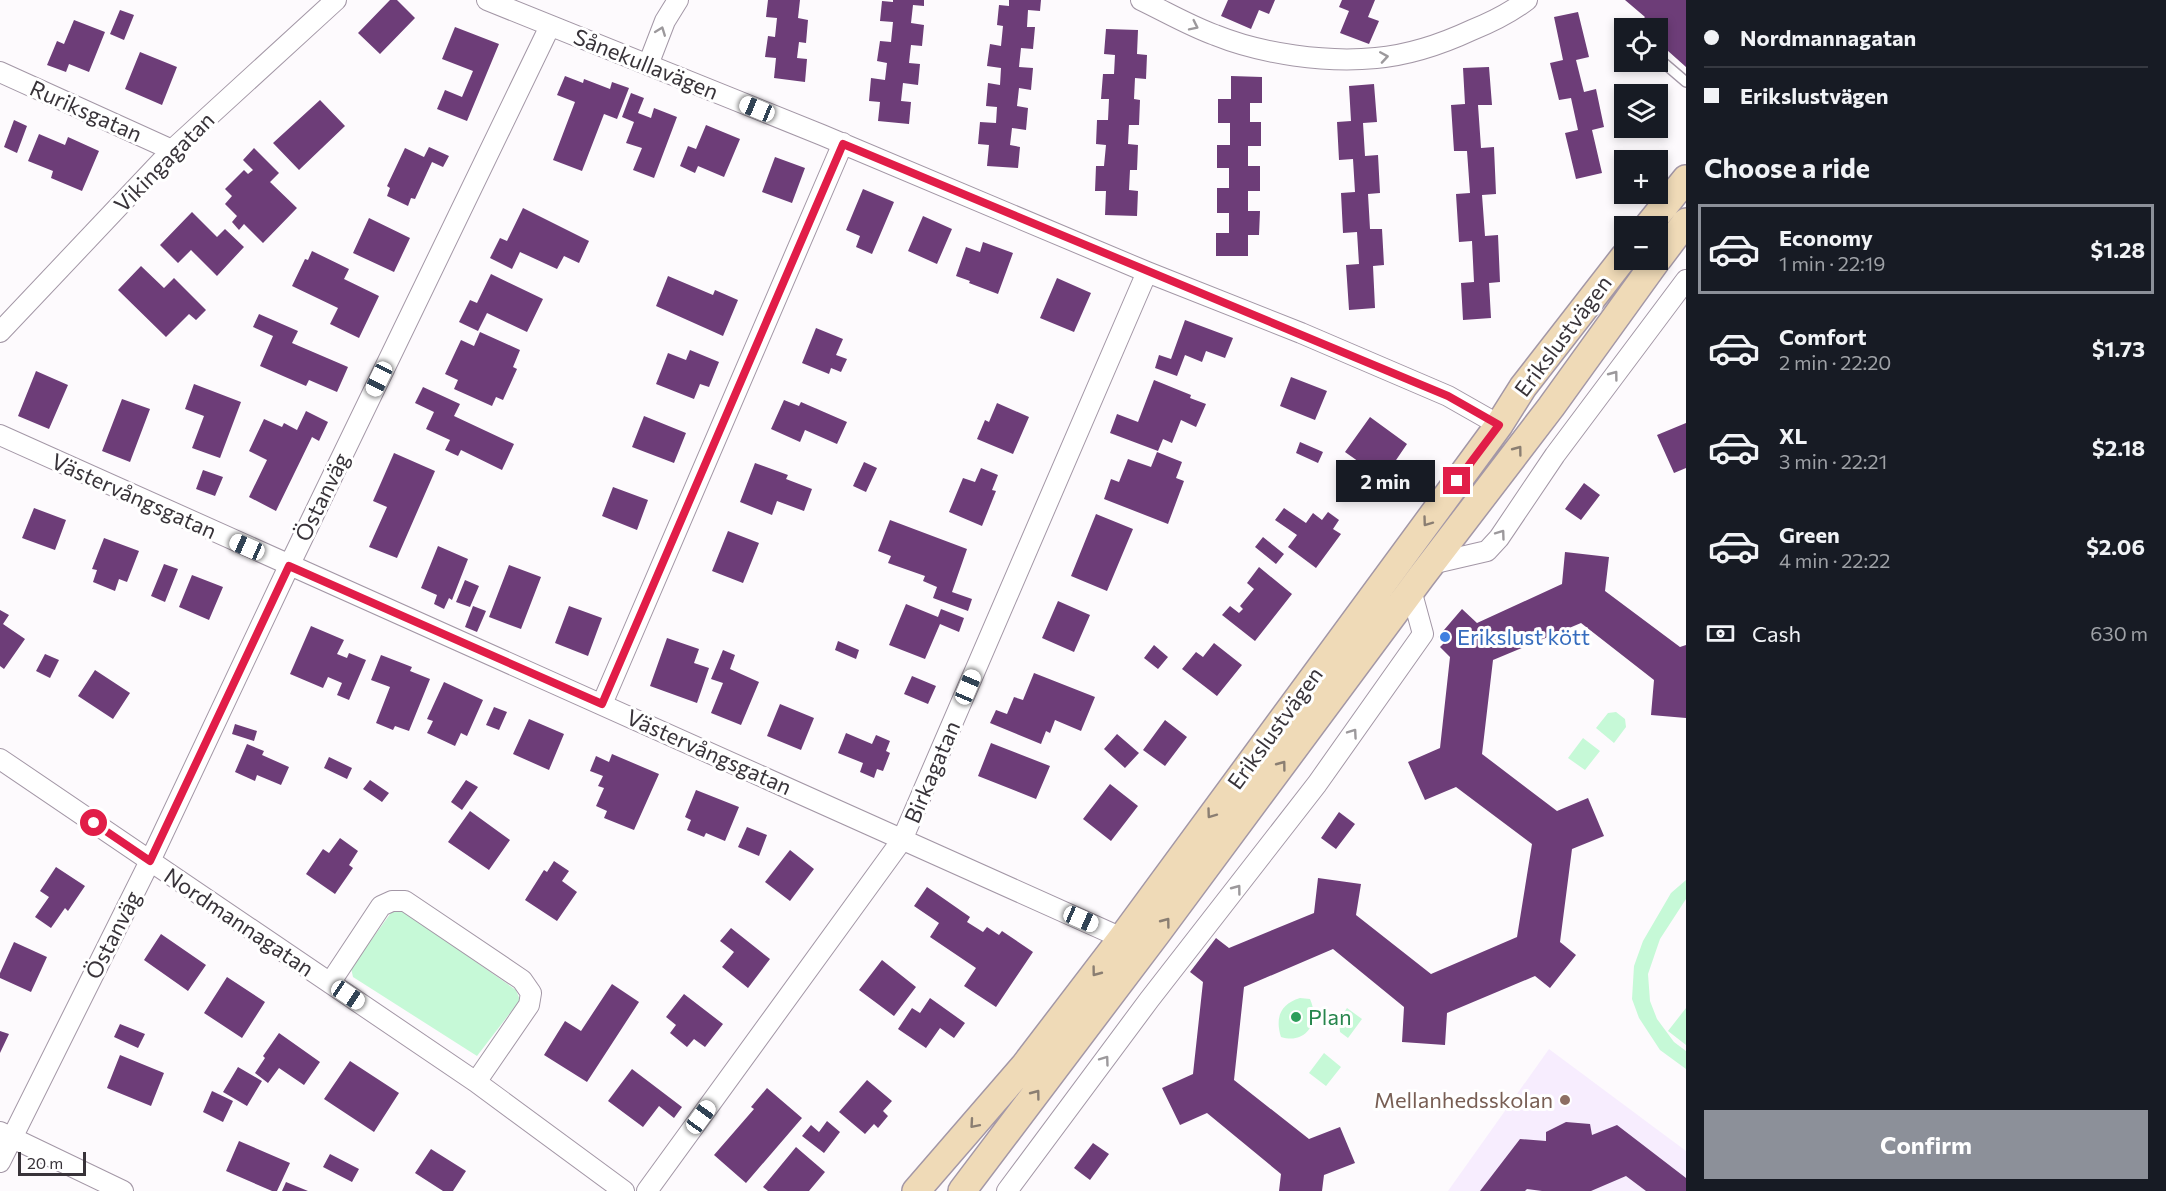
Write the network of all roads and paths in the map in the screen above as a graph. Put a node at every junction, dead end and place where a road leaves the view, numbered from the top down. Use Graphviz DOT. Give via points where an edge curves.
graph roads {
  1 [pos="336,0"];
  2 [pos="487,0"];
  3 [pos="678,0"];
  4 [pos="1141,0"];
  5 [pos="1527,0"];
  6 [pos="550,26"];
  7 [pos="648,65"];
  8 [pos="1668,67"];
  9 [pos="0,72"];
  10 [pos="1686,82"];
  11 [pos="843,144"];
  12 [pos="172,150"];
  13 [pos="1686,179"];
  14 [pos="1656,216"];
  15 [pos="1686,222"];
  16 [pos="1668,245"];
  17 [pos="1614,269"];
  18 [pos="1649,270"];
  19 [pos="1147,272"];
  20 [pos="1686,280"];
  21 [pos="0,332"];
  22 [pos="1499,425"];
  23 [pos="0,435"];
  24 [pos="1431,564"];
  25 [pos="289,566"];
  26 [pos="1412,590"];
  27 [pos="602,704"];
  28 [pos="0,759"];
  29 [pos="902,840"];
  30 [pos="150,861"];
  31 [pos="1122,938"];
  32 [pos="330,983"];
  33 [pos="476,1082"];
  34 [pos="5,1134"];
  35 [pos="0,1162"];
  36 [pos="123,1191"];
  37 [pos="624,1191"];
  38 [pos="647,1191"];
  39 [pos="916,1191"];
  40 [pos="962,1191"];
  41 [pos="1007,1191"];
  1 -- 12 [label="street, Vikingagatan"];
  2 -- 6 [label="street, Sånekullavägen"];
  7 -- 3 [label="street, one-way" via="665,21"];
  4 -- 5 [label="street, one-way" via="1215,35 1257,49 1320,58 1376,58 1409,52 1488,23"];
  6 -- 7 [label="street, Sånekullavägen"];
  6 -- 25 [label="street, Östanväg"];
  7 -- 11 [label="street, Sånekullavägen"];
  8 -- 10 [label="lane"];
  9 -- 12 [label="street, Ruriksgatan"];
  11 -- 19 [label="street, Sånekullavägen"];
  11 -- 27 [label="street"];
  12 -- 21 [label="street, Vikingagatan"];
  13 -- 14 [label="street"];
  15 -- 16 [label="street, Erikslustvägen"];
  17 -- 22 [label="street, Erikslustvägen" via="1523,387"];
  24 -- 18 [label="street, Erikslustvägen, one-way"];
  19 -- 22 [label="street, Sånekullavägen" via="1448,396"];
  19 -- 29 [label="street, Birkagatan"];
  24 -- 20 [label="street, one-way" via="1487,551 1499,538 1566,440"];
  22 -- 31 [label="street, Erikslustvägen, one-way"];
  23 -- 25 [label="street, Västervångsgatan"];
  24 -- 26 [label="street, Erikslustvägen"];
  25 -- 27 [label="street, Västervångsgatan"];
  25 -- 30 [label="street, Östanväg"];
  40 -- 26 [label="street, Erikslustvägen, one-way"];
  41 -- 26 [label="street, one-way" via="1317,784 1423,634"];
  27 -- 29 [label="street, Västervångsgatan"];
  28 -- 30 [label="street, Nordmannagatan"];
  29 -- 31 [label="street, Västervångsgatan"];
  29 -- 38 [label="street, Birkagatan"];
  30 -- 32 [label="street, Nordmannagatan"];
  30 -- 34 [label="street, Östanväg"];
  31 -- 39 [label="street, Erikslustvägen, one-way" via="1025,1065"];
  32 -- 33 [label="street, Nordmannagatan"];
  32 -- 33 [label="street" via="381,906 392,902 405,902 522,980 531,993 530,1005"];
  33 -- 37 [label="street, Nordmannagatan"];
  34 -- 35 [label="street, Östanväg"];
  34 -- 36 [label="street"];
}
